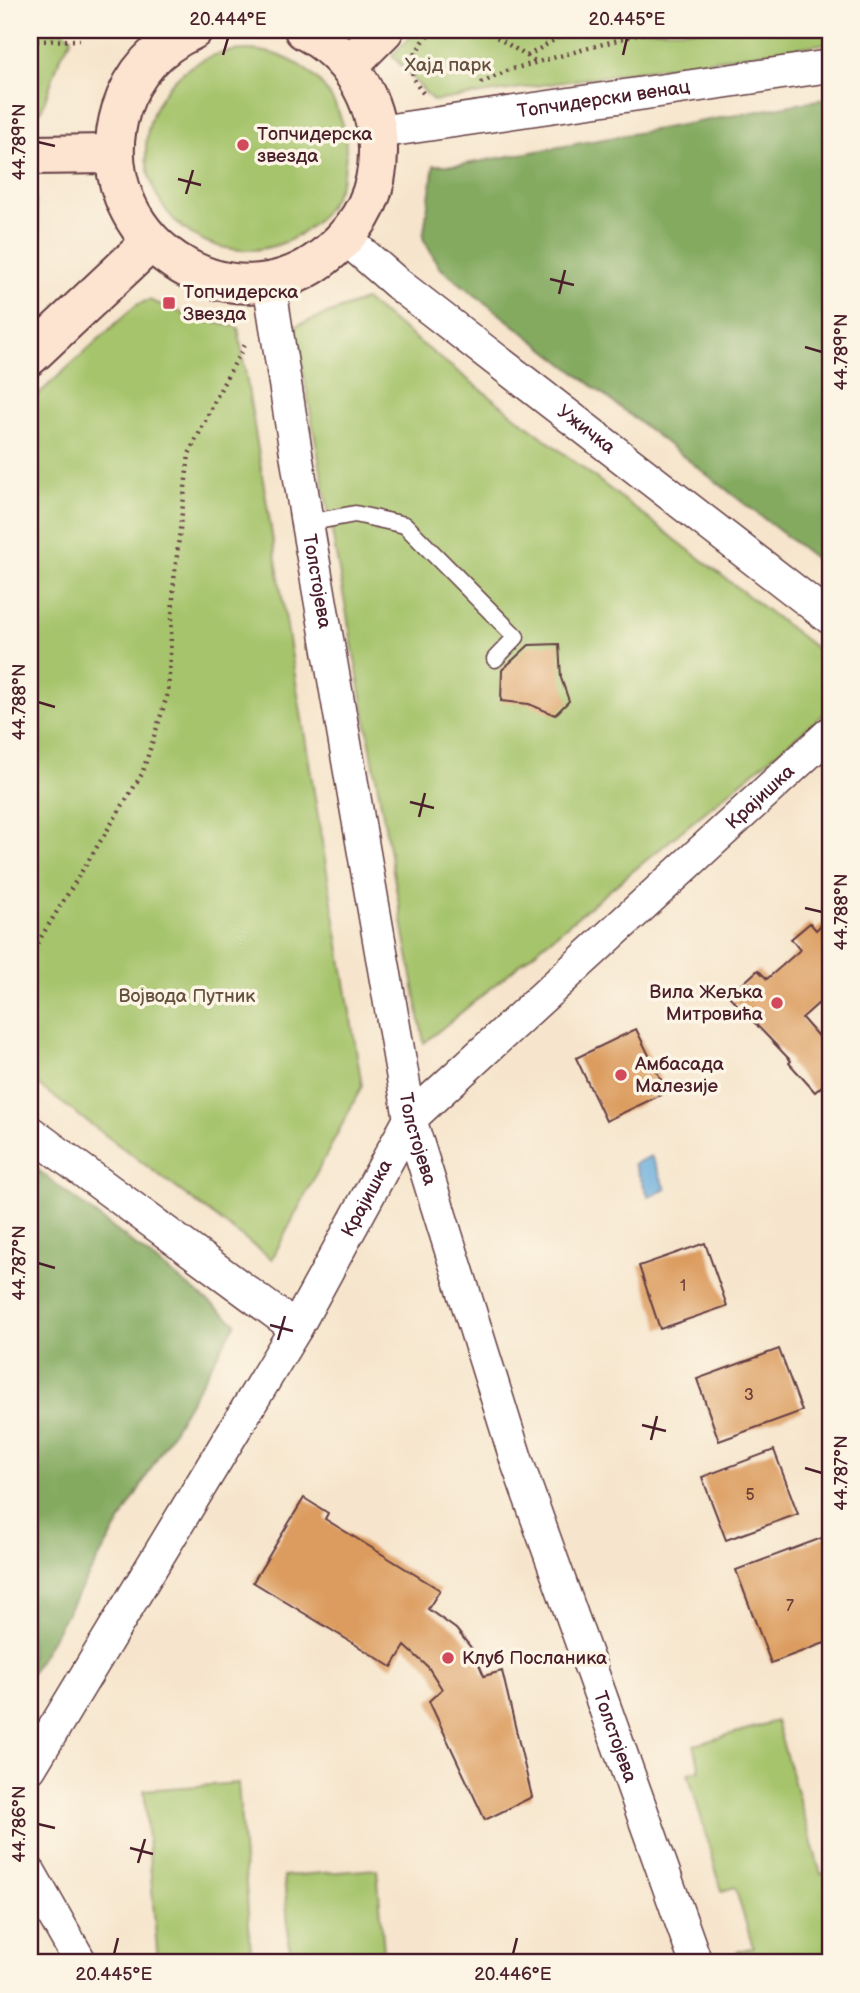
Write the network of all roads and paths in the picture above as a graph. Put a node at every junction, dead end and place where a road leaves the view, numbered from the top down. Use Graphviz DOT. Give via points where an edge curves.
graph roads {
  1 [pos="193,30"];
  2 [pos="303,30"];
  3 [pos="384,30"];
  4 [pos="432,30"];
  5 [pos="485,30"];
  6 [pos="571,30"];
  7 [pos="654,30"];
  8 [pos="80,40"];
  9 [pos="30,41"];
  10 [pos="527,56"];
  11 [pos="414,58"];
  12 [pos="536,62"];
  13 [pos="348,66"];
  14 [pos="830,66"];
  15 [pos="476,88"];
  16 [pos="378,132"];
  17 [pos="114,154"];
  18 [pos="30,155"];
  19 [pos="345,239"];
  20 [pos="151,242"];
  21 [pos="269,282"];
  22 [pos="251,333"];
  23 [pos="30,356"];
  24 [pos="307,523"];
  25 [pos="830,618"];
  26 [pos="495,659"];
  27 [pos="830,733"];
  28 [pos="30,955"];
  29 [pos="410,1119"];
  30 [pos="30,1132"];
  31 [pos="296,1328"];
  32 [pos="30,1768"];
  33 [pos="30,1873"];
  34 [pos="81,1963"];
  35 [pos="696,1963"];
  1 -- 17 [label="street" via="162,48 134,81 119,117"];
  2 -- 13 [label="street" via="323,40"];
  3 -- 13 [label="street"];
  4 -- 11 [label="path"];
  5 -- 10 [label="path"];
  6 -- 10 [label="path"];
  7 -- 12 [label="path"];
  8 -- 9 [label="path"];
  10 -- 12 [label="path"];
  12 -- 15 [label="path" via="481,82"];
  13 -- 16 [label="street" via="369,98"];
  14 -- 16 [label="street, Топчидерски венац"];
  16 -- 19 [label="street" via="379,169 373,191"];
  17 -- 18 [label="street"];
  17 -- 20 [label="street" via="120,190"];
  19 -- 21 [label="street" via="297,272"];
  19 -- 25 [label="street, Ужичка"];
  20 -- 21 [label="street" via="209,277"];
  20 -- 23 [label="street"];
  21 -- 24 [label="street, Толстојева"];
  22 -- 28 [label="path" via="189,454 174,580 168,693 142,774"];
  24 -- 26 [label="lane" via="355,514 405,525 516,637"];
  24 -- 29 [label="street, Толстојева"];
  27 -- 29 [label="street, Крајишка"];
  29 -- 31 [label="street, Крајишка"];
  29 -- 35 [label="street, Толстојева" via="516,1459"];
  30 -- 31 [label="street"];
  31 -- 32 [label="street, Крајишка"];
  33 -- 34 [label="street"];
}
